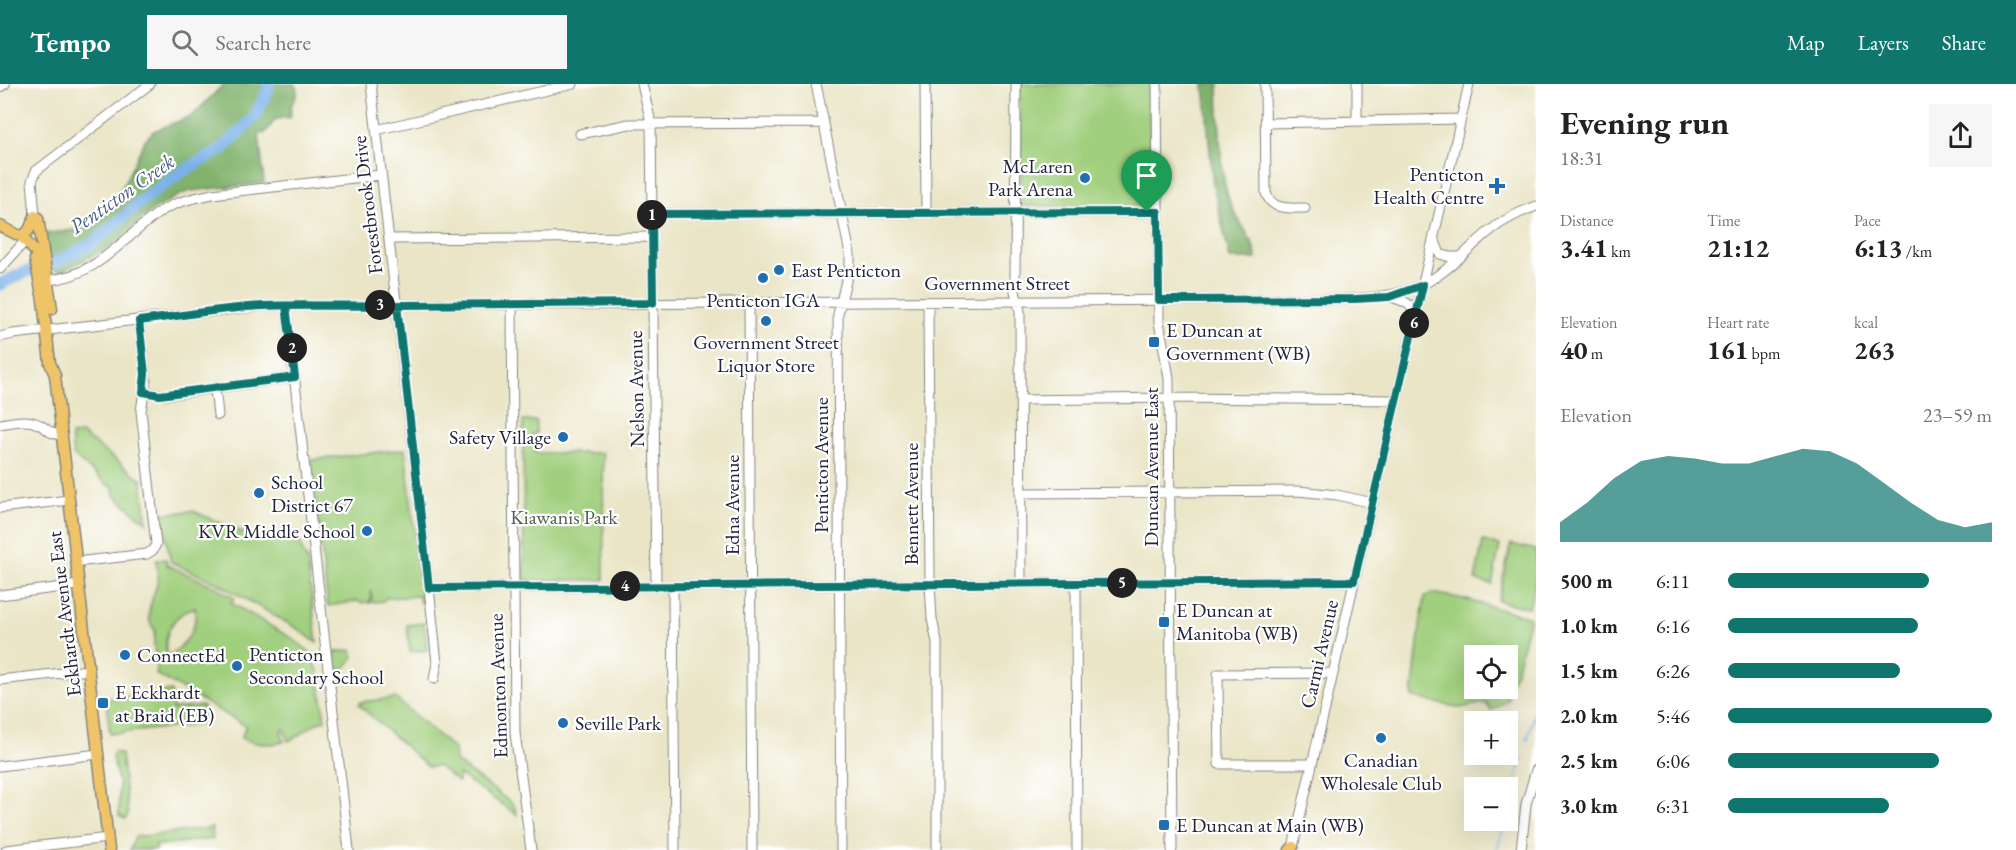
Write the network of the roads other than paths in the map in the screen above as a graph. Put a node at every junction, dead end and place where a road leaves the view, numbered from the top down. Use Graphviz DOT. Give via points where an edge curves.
graph roads {
  1 [pos="5,84"];
  2 [pos="150,84"];
  3 [pos="371,84"];
  4 [pos="573,84"];
  5 [pos="642,84"];
  6 [pos="816,84"];
  7 [pos="925,84"];
  8 [pos="1016,84"];
  9 [pos="1157,84"];
  10 [pos="1265,84"];
  11 [pos="1357,84"];
  12 [pos="1469,84"];
  13 [pos="0,87"];
  14 [pos="1461,120"];
  15 [pos="1357,122"];
  16 [pos="651,123"];
  17 [pos="824,123"];
  18 [pos="1266,123"];
  19 [pos="376,130"];
  20 [pos="580,134"];
  21 [pos="381,175"];
  22 [pos="1536,206"];
  23 [pos="1305,208"];
  24 [pos="1158,212"];
  25 [pos="842,213"];
  26 [pos="926,213"];
  27 [pos="1016,213"];
  28 [pos="652,214"];
  29 [pos="35,216"];
  30 [pos="0,226"];
  31 [pos="652,237"];
  32 [pos="1434,237"];
  33 [pos="389,239"];
  34 [pos="32,249"];
  35 [pos="1460,257"];
  36 [pos="0,269"];
  37 [pos="45,276"];
  38 [pos="1423,285"];
  39 [pos="1389,297"];
  40 [pos="1159,300"];
  41 [pos="928,302"];
  42 [pos="1018,302"];
  43 [pos="653,303"];
  44 [pos="748,303"];
  45 [pos="841,303"];
  46 [pos="512,304"];
  47 [pos="397,305"];
  48 [pos="286,306"];
  49 [pos="1416,316"];
  50 [pos="139,321"];
  51 [pos="50,331"];
  52 [pos="0,337"];
  53 [pos="295,377"];
  54 [pos="215,388"];
  55 [pos="143,392"];
  56 [pos="1169,398"];
  57 [pos="1020,400"];
  58 [pos="1396,400"];
  59 [pos="218,415"];
  60 [pos="0,424"];
  61 [pos="62,435"];
  62 [pos="1169,492"];
  63 [pos="1020,493"];
  64 [pos="69,500"];
  65 [pos="1373,503"];
  66 [pos="0,508"];
  67 [pos="76,562"];
  68 [pos="1354,581"];
  69 [pos="1076,583"];
  70 [pos="1170,583"];
  71 [pos="930,584"];
  72 [pos="1021,584"];
  73 [pos="79,585"];
  74 [pos="839,585"];
  75 [pos="656,586"];
  76 [pos="673,586"];
  77 [pos="750,586"];
  78 [pos="514,587"];
  79 [pos="429,588"];
  80 [pos="0,595"];
  81 [pos="89,670"];
  82 [pos="1334,673"];
  83 [pos="434,679"];
  84 [pos="0,680"];
  85 [pos="98,754"];
  86 [pos="1312,764"];
  87 [pos="0,766"];
  88 [pos="1536,770"];
  89 [pos="108,838"];
  90 [pos="1292,849"];
  91 [pos="6,850"];
  92 [pos="110,850"];
  93 [pos="349,850"];
  94 [pos="531,850"];
  95 [pos="675,850"];
  96 [pos="752,850"];
  97 [pos="841,850"];
  98 [pos="938,850"];
  99 [pos="1077,850"];
  100 [pos="1172,850"];
  101 [pos="1521,850"];
  1 -- 13 [label="street"];
  2 -- 29 [label="street" via="33,175"];
  3 -- 19 [label="street, Forestbrook Drive"];
  4 -- 19 [label="street"];
  5 -- 16 [label="street, Nelson Avenue"];
  6 -- 17 [label="street, Penticton Avenue"];
  7 -- 26 [label="street"];
  8 -- 27 [label="street"];
  9 -- 24 [label="street, Duncan Avenue East"];
  10 -- 18 [label="street"];
  11 -- 15 [label="street"];
  12 -- 14 [label="street, Carmi Avenue"];
  14 -- 15 [label="street"];
  14 -- 32 [label="street, Carmi Avenue"];
  15 -- 18 [label="street"];
  16 -- 17 [label="street"];
  16 -- 20 [label="street"];
  16 -- 28 [label="street, Nelson Avenue"];
  17 -- 25 [label="street, Penticton Avenue"];
  18 -- 23 [label="street" via="1269,201 1276,207"];
  19 -- 21 [label="street, Forestbrook Drive"];
  21 -- 33 [label="street, Forestbrook Drive"];
  21 -- 37 [label="street" via="187,199 158,213 89,268 57,279"];
  22 -- 35 [label="street, Government Street" via="1492,229"];
  24 -- 27 [label="street"];
  24 -- 40 [label="street, Duncan Avenue East"];
  25 -- 26 [label="street"];
  25 -- 28 [label="street"];
  25 -- 45 [label="street, Penticton Avenue" via="850,264"];
  26 -- 27 [label="street"];
  27 -- 42 [label="street"];
  28 -- 31 [label="street, Nelson Avenue"];
  29 -- 34 [label="main road" via="29,230"];
  29 -- 34 [label="main road, Eckhardt Avenue East" via="38,218"];
  30 -- 34 [label="main road"];
  31 -- 33 [label="street"];
  31 -- 43 [label="street, Nelson Avenue"];
  32 -- 35 [label="street" via="1440,254"];
  32 -- 38 [label="street, Carmi Avenue"];
  33 -- 47 [label="street, Forestbrook Drive"];
  34 -- 36 [label="street"];
  34 -- 37 [label="main road, Eckhardt Avenue East"];
  35 -- 38 [label="street, Government Street"];
  37 -- 51 [label="main road, Eckhardt Avenue East"];
  38 -- 39 [label="street, Government Street"];
  38 -- 49 [label="street, Carmi Avenue"];
  39 -- 40 [label="street, Government Street"];
  39 -- 49 [label="street" via="1406,302"];
  40 -- 42 [label="street, Government Street"];
  40 -- 56 [label="street, Duncan Avenue East"];
  41 -- 42 [label="street, Government Street"];
  41 -- 45 [label="street, Government Street"];
  41 -- 71 [label="street, Bennett Avenue"];
  42 -- 57 [label="street"];
  43 -- 44 [label="street, Government Street"];
  43 -- 46 [label="street, Government Street"];
  43 -- 75 [label="street, Nelson Avenue"];
  44 -- 45 [label="street, Government Street"];
  44 -- 77 [label="street, Edna Avenue"];
  45 -- 74 [label="street, Penticton Avenue"];
  46 -- 47 [label="street, Government Street"];
  46 -- 78 [label="street, Edmonton Avenue"];
  47 -- 48 [label="street, Government Street"];
  47 -- 79 [label="street, Forestbrook Drive"];
  48 -- 50 [label="street, Government Street"];
  48 -- 53 [label="street"];
  49 -- 58 [label="street, Carmi Avenue"];
  50 -- 51 [label="street, Government Street"];
  50 -- 55 [label="street" via="145,374"];
  51 -- 52 [label="street, Government Street"];
  51 -- 61 [label="main road, Eckhardt Avenue East" via="57,363"];
  53 -- 54 [label="street"];
  53 -- 93 [label="street"];
  54 -- 55 [label="street" via="160,395"];
  54 -- 59 [label="street"];
  55 -- 67 [label="street" via="141,411 156,537 154,548 144,555"];
  56 -- 57 [label="street"];
  56 -- 58 [label="street"];
  56 -- 62 [label="street, Duncan Avenue East"];
  57 -- 63 [label="street"];
  58 -- 65 [label="street, Carmi Avenue"];
  60 -- 61 [label="street" via="32,422 52,434"];
  61 -- 64 [label="main road, Eckhardt Avenue East"];
  62 -- 63 [label="street"];
  62 -- 65 [label="street" via="1298,491"];
  62 -- 70 [label="street, Duncan Avenue East"];
  63 -- 72 [label="street"];
  64 -- 66 [label="street"];
  64 -- 67 [label="main road, Eckhardt Avenue East"];
  65 -- 68 [label="street, Carmi Avenue"];
  67 -- 73 [label="main road, Eckhardt Avenue East"];
  68 -- 70 [label="street"];
  68 -- 82 [label="street, Carmi Avenue"];
  69 -- 70 [label="street"];
  69 -- 72 [label="street"];
  69 -- 99 [label="street"];
  70 -- 100 [label="street, Duncan Avenue East"];
  71 -- 72 [label="street"];
  71 -- 74 [label="street"];
  71 -- 98 [label="street, Bennett Avenue" via="937,642"];
  73 -- 80 [label="street"];
  73 -- 81 [label="main road, Eckhardt Avenue East"];
  74 -- 77 [label="street"];
  74 -- 97 [label="street, Penticton Avenue"];
  75 -- 76 [label="street"];
  75 -- 78 [label="street"];
  76 -- 77 [label="street"];
  76 -- 95 [label="street"];
  77 -- 96 [label="street, Edna Avenue"];
  78 -- 79 [label="street"];
  78 -- 94 [label="street, Edmonton Avenue" via="515,733"];
  79 -- 83 [label="street, Forestbrook Drive" via="437,663"];
  81 -- 84 [label="street"];
  81 -- 85 [label="main road, Eckhardt Avenue East"];
  82 -- 86 [label="street, Carmi Avenue"];
  82 -- 86 [label="street" via="1218,674 1219,764"];
  85 -- 87 [label="street"];
  85 -- 89 [label="main road, Eckhardt Avenue East"];
  86 -- 90 [label="street, Carmi Avenue"];
  88 -- 101 [label="street" via="1526,804"];
  89 -- 91 [label="street"];
  89 -- 92 [label="main road, Eckhardt Avenue East"];
}
